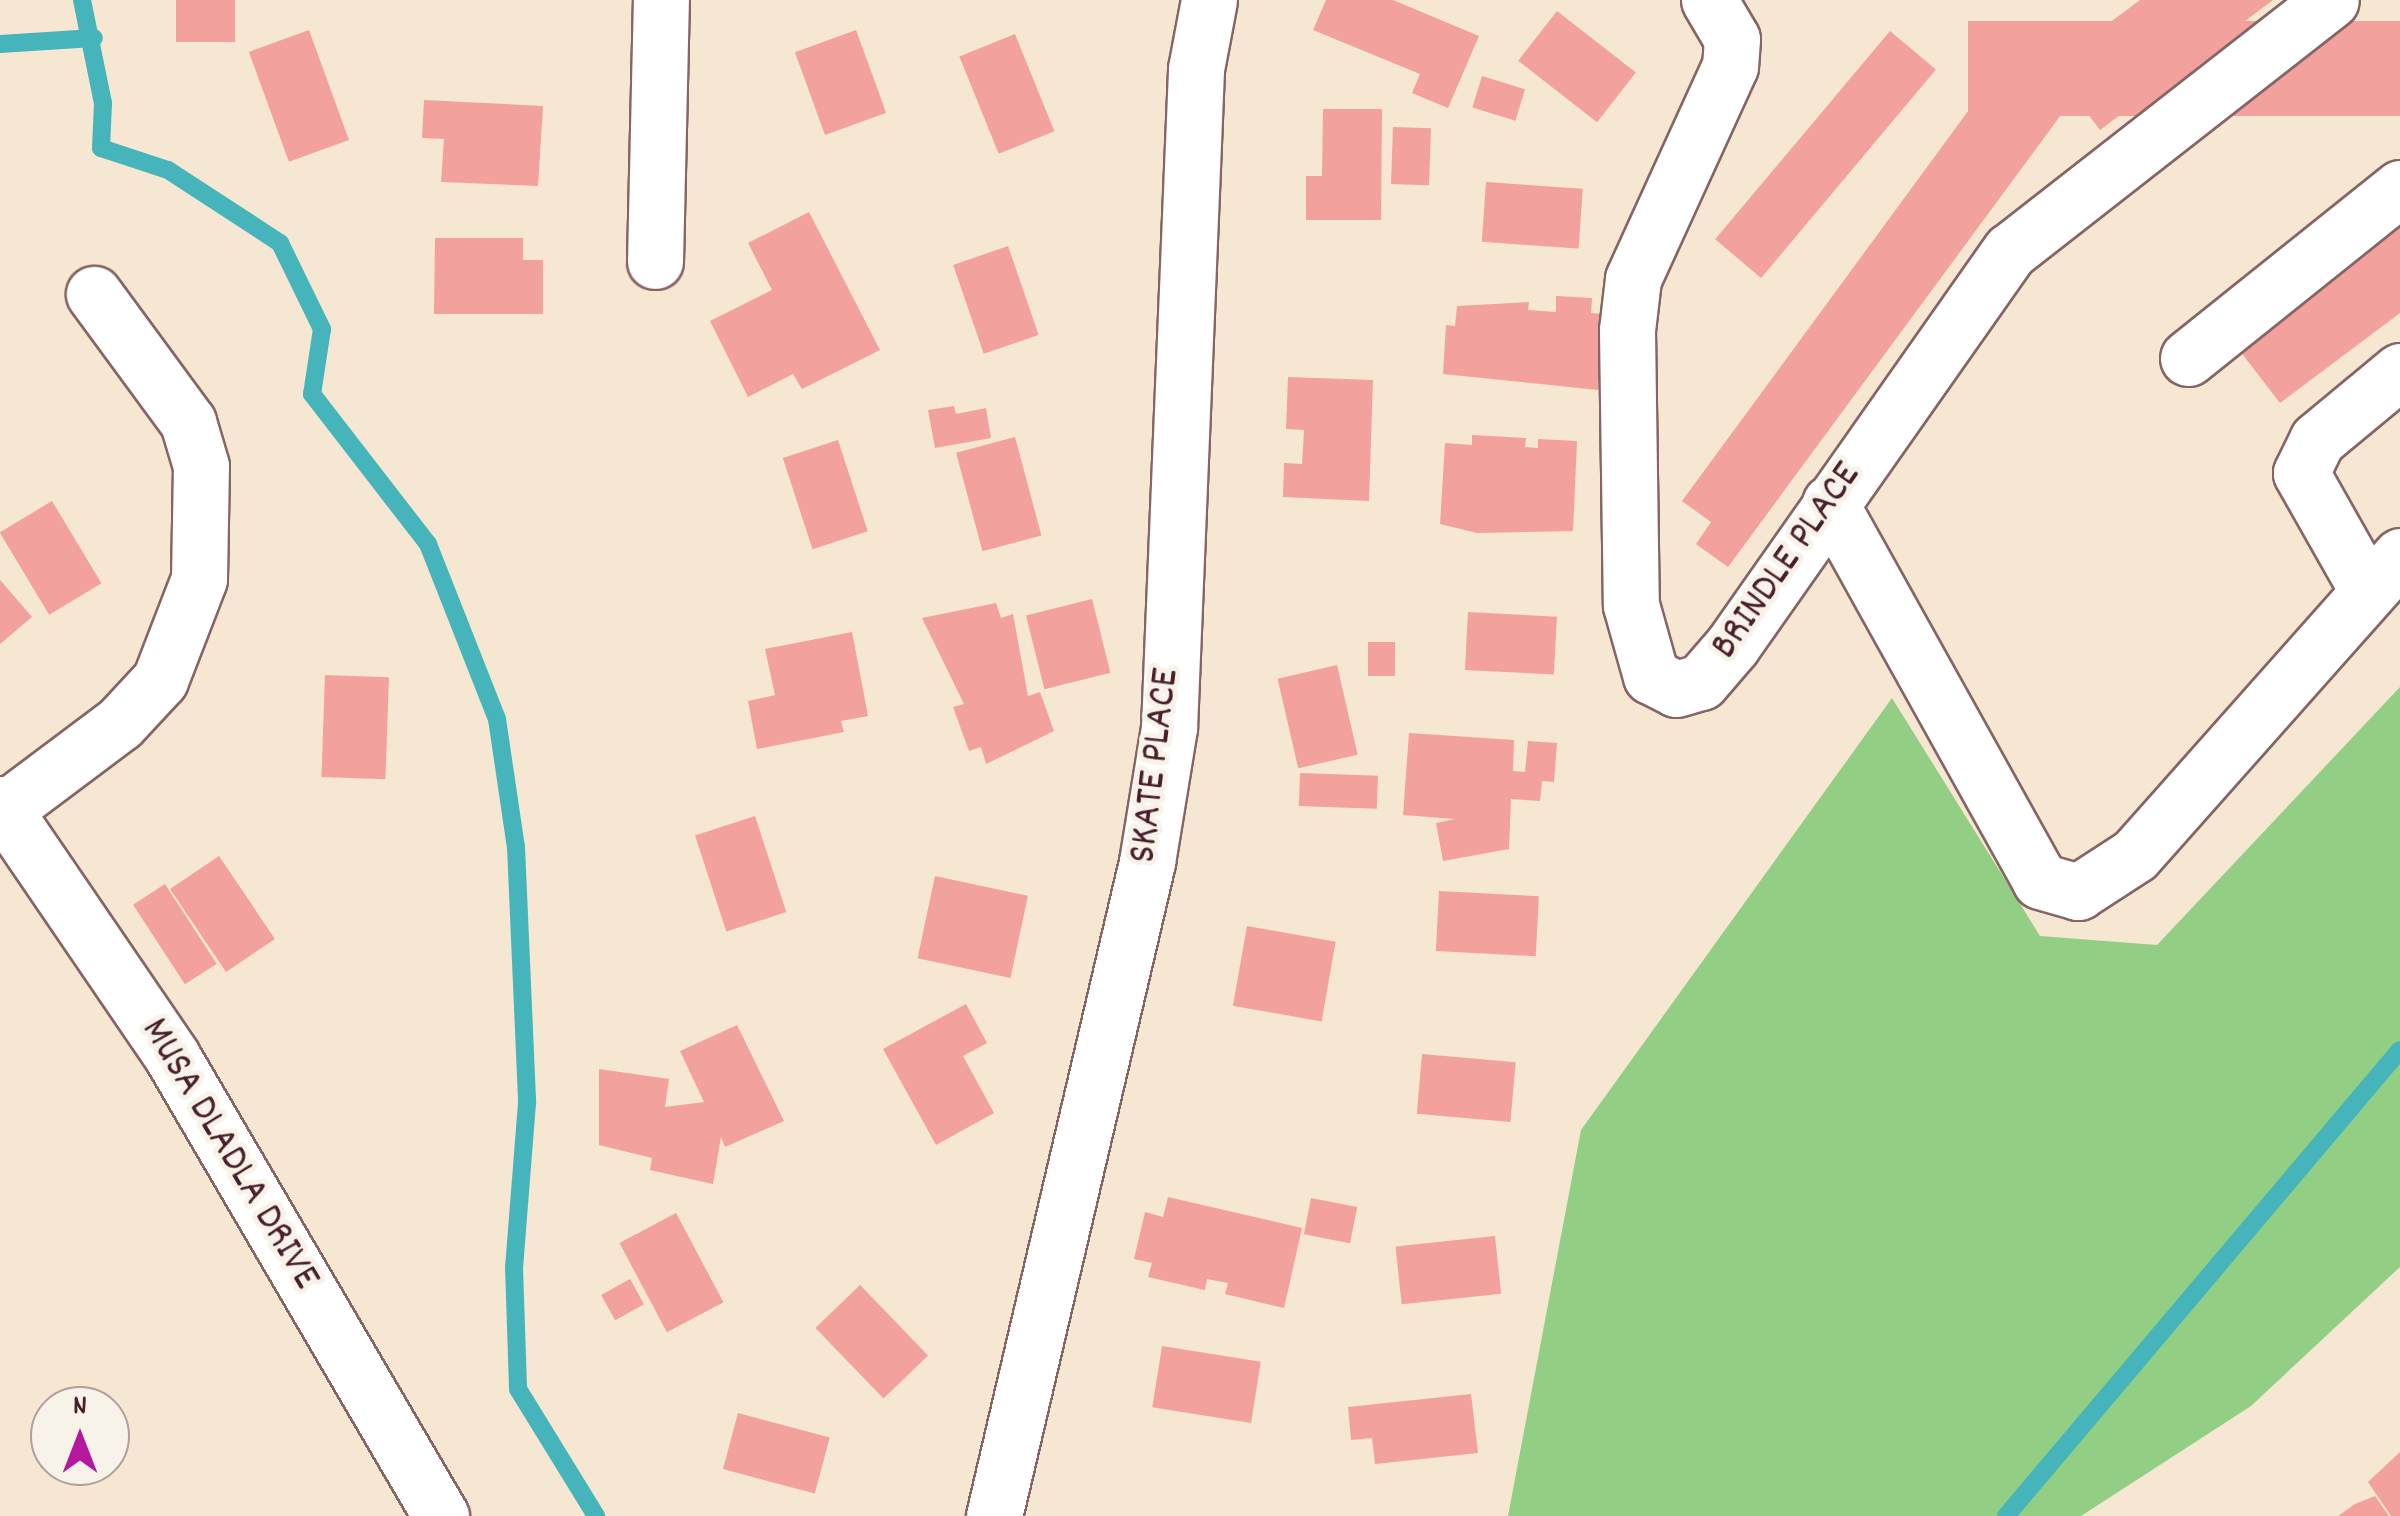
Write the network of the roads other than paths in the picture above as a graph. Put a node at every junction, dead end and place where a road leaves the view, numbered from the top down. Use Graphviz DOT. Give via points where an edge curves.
graph roads {
  1 [pos="662,0"];
  2 [pos="1209,0"];
  3 [pos="1709,0"];
  4 [pos="2331,0"];
  5 [pos="2400,188"];
  6 [pos="655,260"];
  7 [pos="94,294"];
  8 [pos="2188,358"];
  9 [pos="2400,371"];
  10 [pos="1830,503"];
  11 [pos="2383,571"];
  12 [pos="2,807"];
  13 [pos="442,1516"];
  14 [pos="994,1516"];
  1 -- 6 [label="street"];
  2 -- 14 [label="street, SKATE PLACE" via="1196,70 1170,728 1147,862"];
  3 -- 10 [label="street, BRINDLE PLACE" via="1732,39 1730,66 1633,279 1628,330 1631,604 1651,676 1676,690 1701,682"];
  4 -- 10 [label="street, BRINDLE PLACE" via="2010,252"];
  5 -- 8 [label="street"];
  7 -- 12 [label="street" via="188,422 201,466 198,579 160,680 120,723"];
  9 -- 11 [label="street" via="2317,440 2301,473"];
  10 -- 11 [label="street" via="2001,815 2040,881 2056,889 2099,886 2135,856"];
  12 -- 13 [label="street, MUSA DLADLA DRIVE" via="173,1058"];
}
